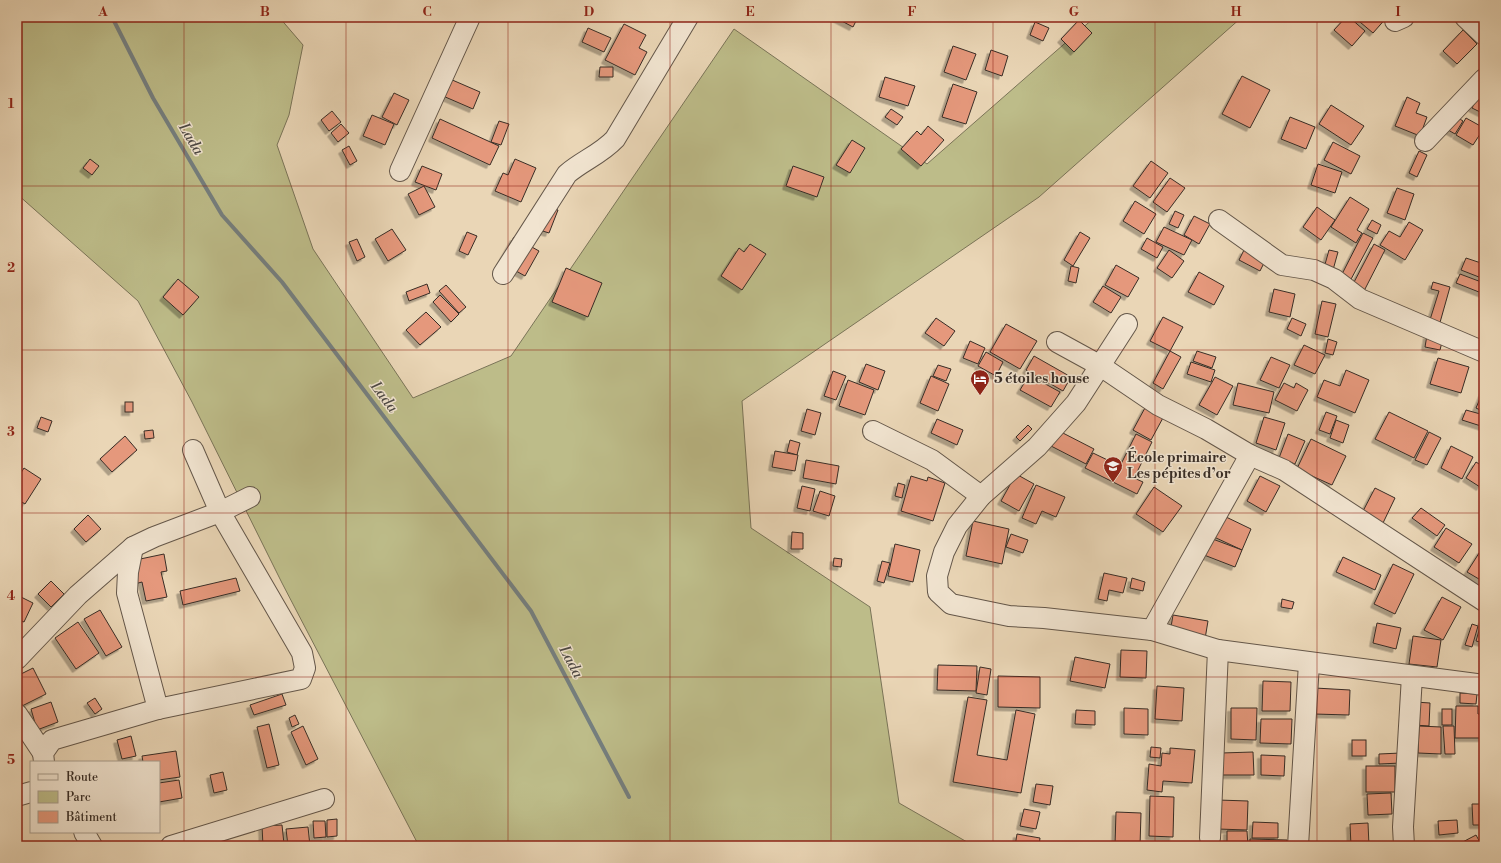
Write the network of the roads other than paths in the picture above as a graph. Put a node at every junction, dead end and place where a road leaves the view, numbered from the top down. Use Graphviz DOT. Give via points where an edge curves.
graph roads {
  1 [pos="470,17"];
  2 [pos="688,17"];
  3 [pos="1465,17"];
  4 [pos="1484,35"];
  5 [pos="1484,79"];
  6 [pos="1425,141"];
  7 [pos="400,171"];
  8 [pos="1219,220"];
  9 [pos="503,274"];
  10 [pos="1127,324"];
  11 [pos="1057,342"];
  12 [pos="1484,352"];
  13 [pos="1099,365"];
  14 [pos="873,431"];
  15 [pos="192,450"];
  16 [pos="1250,455"];
  17 [pos="981,496"];
  18 [pos="250,497"];
  19 [pos="220,512"];
  20 [pos="134,547"];
  21 [pos="1484,601"];
  22 [pos="1152,630"];
  23 [pos="1218,650"];
  24 [pos="17,659"];
  25 [pos="1309,663"];
  26 [pos="1412,676"];
  27 [pos="1484,685"];
  28 [pos="158,709"];
  29 [pos="17,714"];
  30 [pos="44,757"];
  31 [pos="30,792"];
  32 [pos="17,796"];
  33 [pos="324,799"];
  34 [pos="85,833"];
  35 [pos="1210,838"];
  36 [pos="92,846"];
  37 [pos="171,846"];
  38 [pos="1298,846"];
  39 [pos="1404,846"];
  1 -- 7 [label="street"];
  2 -- 9 [label="street" via="616,140 567,174"];
  3 -- 4 [label="street"];
  5 -- 6 [label="street"];
  8 -- 12 [label="street" via="1282,265 1314,270 1334,279 1360,298"];
  10 -- 13 [label="street"];
  11 -- 13 [label="street"];
  13 -- 16 [label="street" via="1158,405"];
  13 -- 17 [label="street" via="1076,403 1037,447"];
  14 -- 17 [label="street" via="932,460"];
  15 -- 19 [label="street"];
  16 -- 21 [label="street" via="1284,470"];
  16 -- 22 [label="street"];
  17 -- 22 [label="street" via="956,526 937,576 938,592 951,604 1009,616"];
  18 -- 19 [label="street"];
  19 -- 20 [label="street"];
  19 -- 28 [label="street" via="302,653 305,668 301,679"];
  20 -- 24 [label="street" via="78,595"];
  20 -- 28 [label="street" via="128,572 127,594"];
  22 -- 23 [label="street"];
  23 -- 25 [label="street" via="1276,656"];
  23 -- 35 [label="street"];
  25 -- 26 [label="street"];
  25 -- 38 [label="street"];
  26 -- 27 [label="street"];
  26 -- 39 [label="street"];
  28 -- 30 [label="street" via="52,740"];
  29 -- 30 [label="street"];
  31 -- 32 [label="street"];
  33 -- 37 [label="street"];
  34 -- 36 [label="street"];
}
